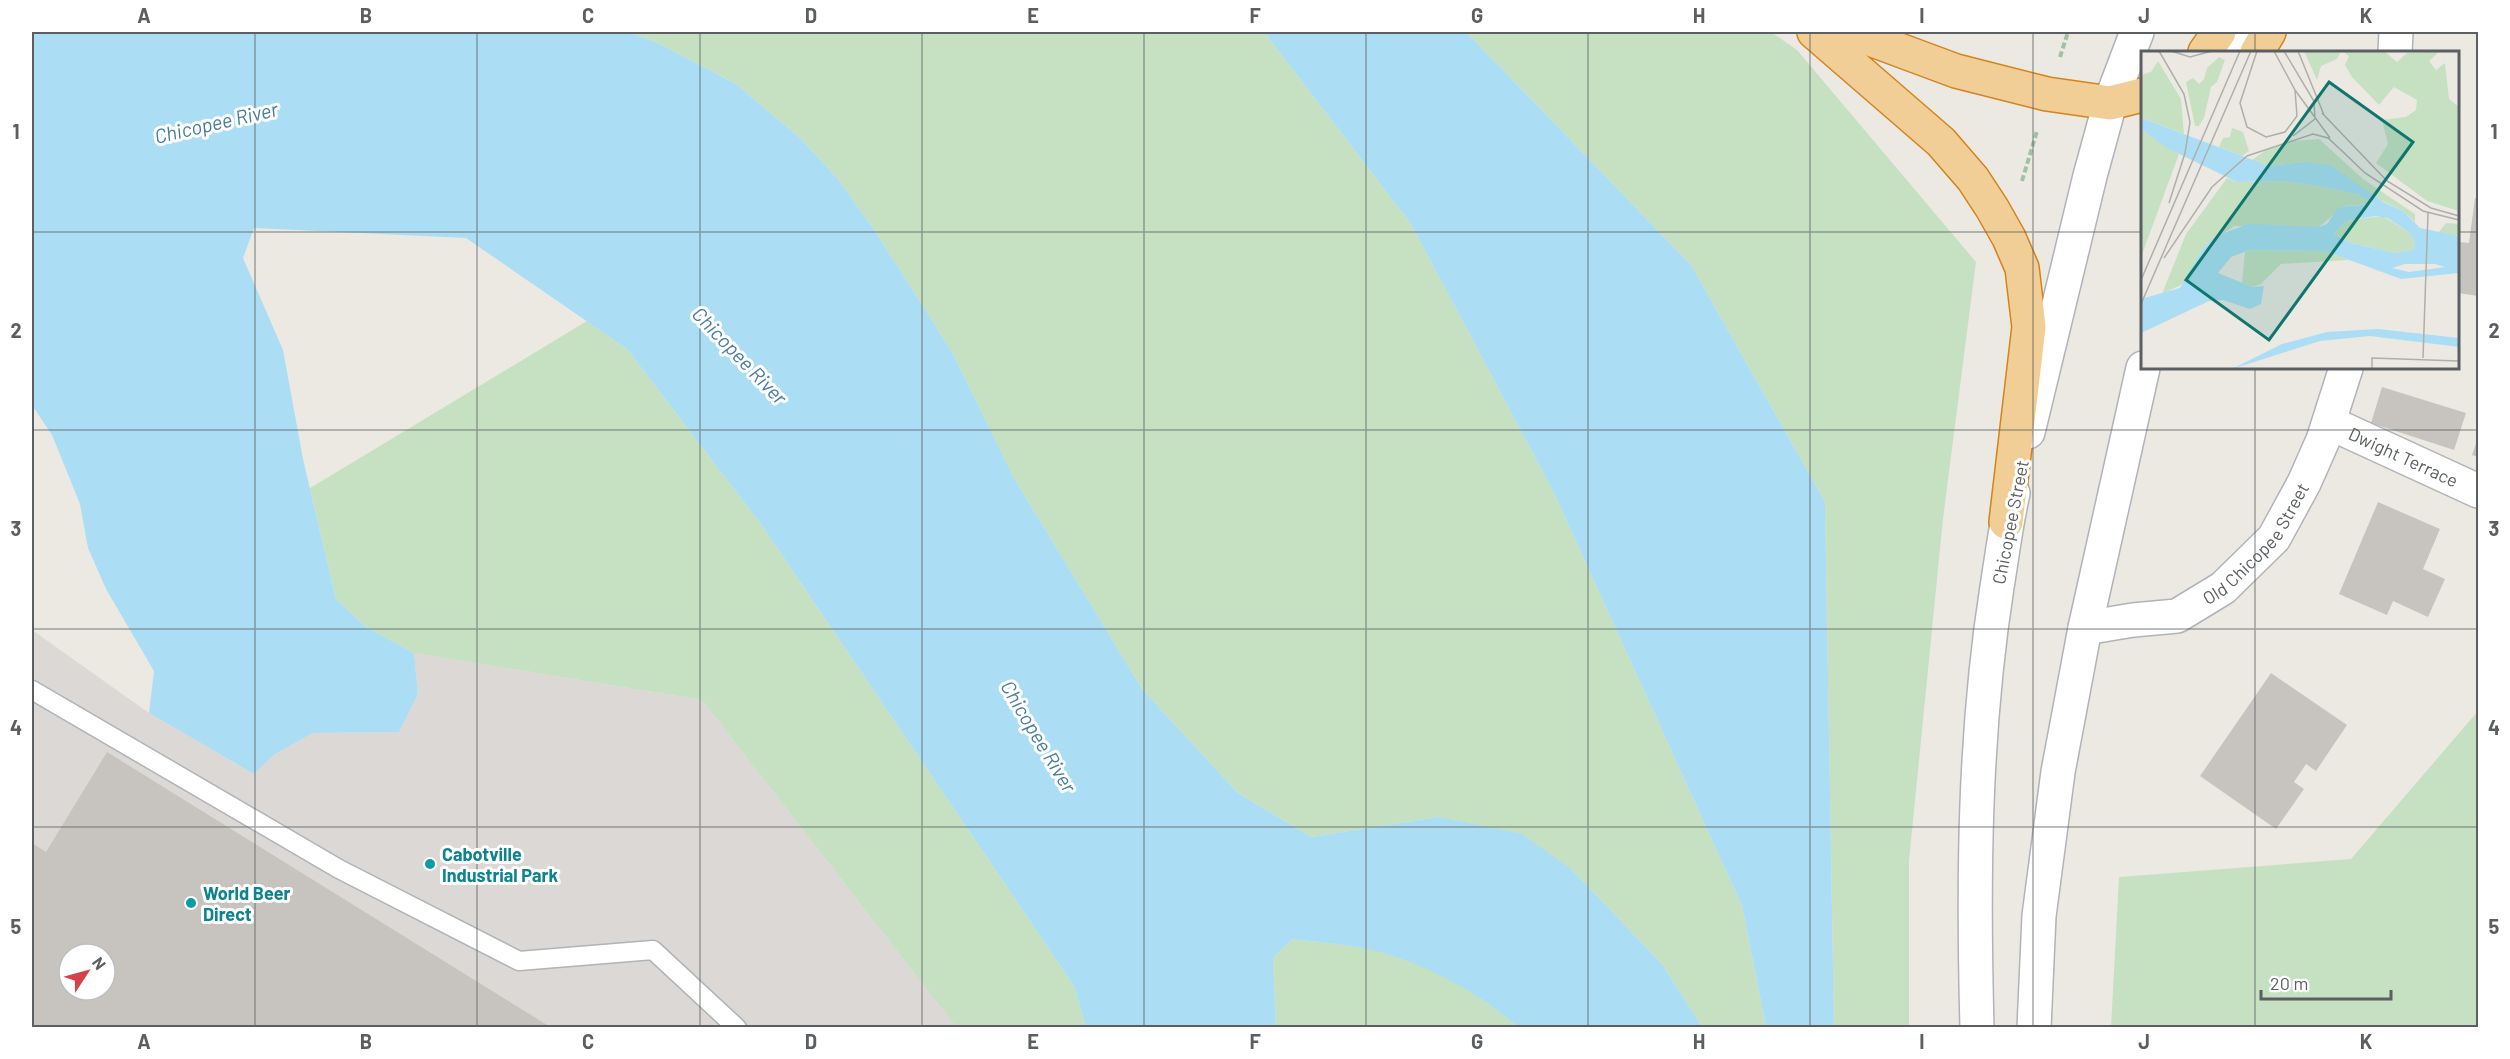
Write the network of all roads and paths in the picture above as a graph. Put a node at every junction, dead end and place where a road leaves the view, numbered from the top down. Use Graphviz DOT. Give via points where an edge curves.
graph roads {
  1 [pos="1814,32"];
  2 [pos="1851,32"];
  3 [pos="2068,32"];
  4 [pos="2137,32"];
  5 [pos="2219,32"];
  6 [pos="2235,32"];
  7 [pos="2269,32"];
  8 [pos="2396,32"];
  9 [pos="2206,51"];
  10 [pos="2229,51"];
  11 [pos="2258,51"];
  12 [pos="2395,51"];
  13 [pos="2056,67"];
  14 [pos="2141,95"];
  15 [pos="2110,103"];
  16 [pos="2039,123"];
  17 [pos="2020,187"];
  18 [pos="2143,369"];
  19 [pos="2346,369"];
  20 [pos="2330,423"];
  21 [pos="2478,491"];
  22 [pos="2006,522"];
  23 [pos="2085,628"];
  24 [pos="32,690"];
  25 [pos="737,1028"];
  26 [pos="1977,1028"];
  27 [pos="2034,1028"];
  1 -- 22 [label="highway" via="1941,142 1992,208 2022,268 2029,327"];
  2 -- 15 [label="highway" via="1956,71 2047,94"];
  3 -- 13 [label="path"];
  4 -- 15 [label="main road, Chicopee Street"];
  5 -- 9 [label="highway"];
  6 -- 10 [label="main road"];
  7 -- 11 [label="highway"];
  8 -- 12 [label="main road"];
  14 -- 15 [label="highway"];
  15 -- 22 [label="main road, Chicopee Street"];
  16 -- 17 [label="path"];
  18 -- 23 [label="main road"];
  19 -- 20 [label="main road, Old Chicopee Street"];
  20 -- 21 [label="main road, Dwight Terrace"];
  20 -- 23 [label="main road, Old Chicopee Street" via="2274,538 2223,588 2177,616"];
  22 -- 26 [label="main road, Chicopee Street" via="1979,729 1974,847"];
  23 -- 27 [label="main road" via="2058,772 2040,905"];
  24 -- 25 [label="lane" via="339,869 519,961 653,950"];
}
